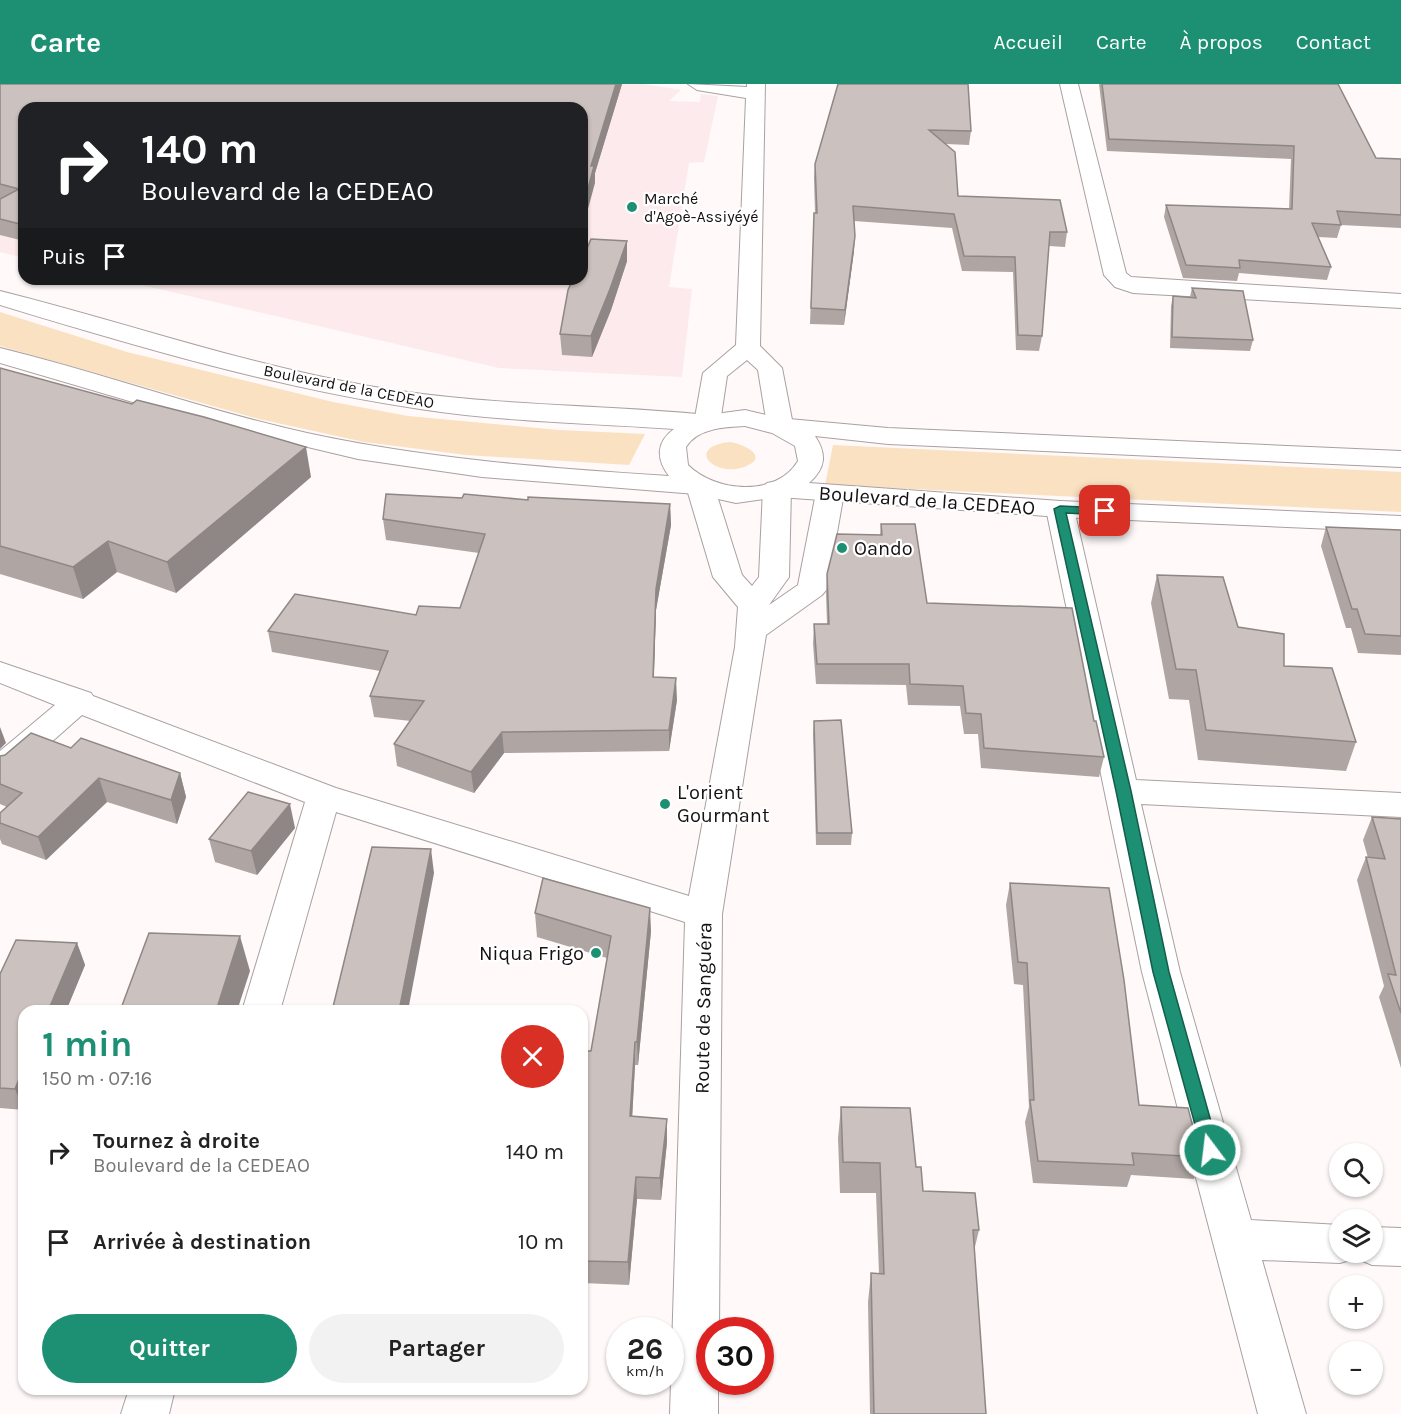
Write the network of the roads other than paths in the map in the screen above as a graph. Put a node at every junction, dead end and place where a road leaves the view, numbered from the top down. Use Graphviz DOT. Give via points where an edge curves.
graph roads {
  1 [pos="697,84"];
  2 [pos="1069,84"];
  3 [pos="755,89"];
  4 [pos="0,298"];
  5 [pos="1401,301"];
  6 [pos="748,348"];
  7 [pos="0,356"];
  8 [pos="707,423"];
  9 [pos="780,425"];
  10 [pos="1401,459"];
  11 [pos="700,486"];
  12 [pos="777,489"];
  13 [pos="830,493"];
  14 [pos="1060,509"];
  15 [pos="1401,524"];
  16 [pos="752,619"];
  17 [pos="0,672"];
  18 [pos="80,700"];
  19 [pos="0,769"];
  20 [pos="1124,791"];
  21 [pos="324,796"];
  22 [pos="1401,806"];
  23 [pos="704,914"];
  24 [pos="263,1005"];
  25 [pos="1235,1239"];
  26 [pos="1329,1243"];
  27 [pos="1383,1246"];
  28 [pos="1401,1247"];
  29 [pos="150,1395"];
  30 [pos="145,1414"];
  31 [pos="694,1414"];
  32 [pos="1282,1414"];
  1 -- 3 [label="street"];
  2 -- 5 [label="street" via="1115,275 1123,282 1133,286"];
  3 -- 6 [label="street"];
  4 -- 8 [label="street, Boulevard de la CEDEAO" via="156,344 314,382 421,402"];
  6 -- 8 [label="street" via="715,373"];
  6 -- 9 [label="street" via="770,368"];
  7 -- 11 [label="street" via="235,423 342,448 540,476"];
  8 -- 9 [label="street" via="745,418"];
  8 -- 11 [label="street" via="680,437 673,447 676,468"];
  9 -- 10 [label="street" via="888,436"];
  9 -- 12 [label="street" via="805,442 810,463 804,473"];
  11 -- 12 [label="street" via="737,494"];
  11 -- 16 [label="street" via="728,577"];
  12 -- 13 [label="street, Boulevard de la CEDEAO"];
  12 -- 16 [label="street, Route de Sanguéra" via="774,577"];
  13 -- 14 [label="street, Boulevard de la CEDEAO"];
  13 -- 16 [label="street" via="812,589"];
  14 -- 15 [label="street, Boulevard de la CEDEAO"];
  14 -- 20 [label="street"];
  16 -- 23 [label="street, Route de Sanguéra"];
  17 -- 18 [label="street"];
  18 -- 19 [label="street"];
  18 -- 21 [label="street"];
  20 -- 22 [label="street"];
  20 -- 25 [label="street" via="1161,972"];
  21 -- 23 [label="street"];
  21 -- 24 [label="street"];
  23 -- 31 [label="street, Route de Sanguéra"];
  25 -- 26 [label="street"];
  25 -- 32 [label="street"];
  27 -- 28 [label="street"];
  29 -- 30 [label="street"];
}
